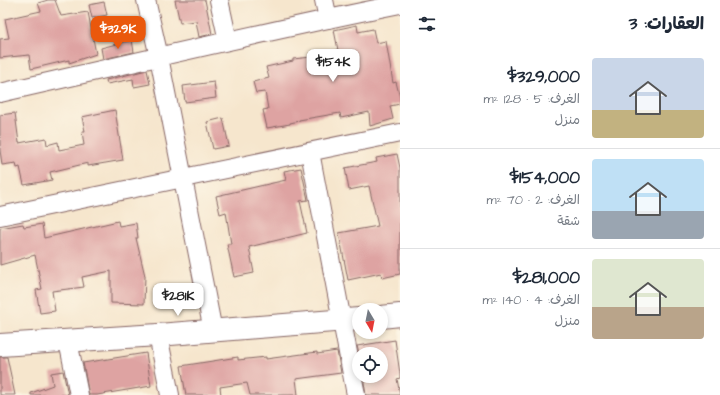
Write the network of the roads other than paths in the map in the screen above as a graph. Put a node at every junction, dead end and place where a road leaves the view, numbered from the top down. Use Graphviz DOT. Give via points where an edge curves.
graph roads {
  1 [pos="146,0"];
  2 [pos="219,0"];
  3 [pos="324,0"];
  4 [pos="400,4"];
  5 [pos="328,19"];
  6 [pos="228,41"];
  7 [pos="159,57"];
  8 [pos="0,93"];
  9 [pos="400,133"];
  10 [pos="310,152"];
  11 [pos="183,178"];
  12 [pos="0,216"];
  13 [pos="400,316"];
  14 [pos="388,317"];
  15 [pos="351,320"];
  16 [pos="213,331"];
  17 [pos="158,335"];
  18 [pos="68,341"];
  19 [pos="0,345"];
  20 [pos="79,395"];
  21 [pos="170,395"];
  22 [pos="356,395"];
  1 -- 7 [label="street"];
  2 -- 6 [label="street"];
  3 -- 5 [label="street"];
  4 -- 5 [label="street"];
  5 -- 6 [label="street"];
  6 -- 7 [label="street"];
  7 -- 8 [label="street"];
  7 -- 11 [label="street"];
  9 -- 10 [label="street"];
  10 -- 11 [label="street"];
  10 -- 15 [label="street"];
  11 -- 12 [label="street"];
  11 -- 16 [label="street"];
  13 -- 14 [label="street"];
  15 -- 16 [label="street"];
  15 -- 22 [label="street"];
  16 -- 17 [label="street"];
  17 -- 18 [label="street"];
  17 -- 21 [label="street"];
  18 -- 19 [label="street"];
  18 -- 20 [label="street"];
}
